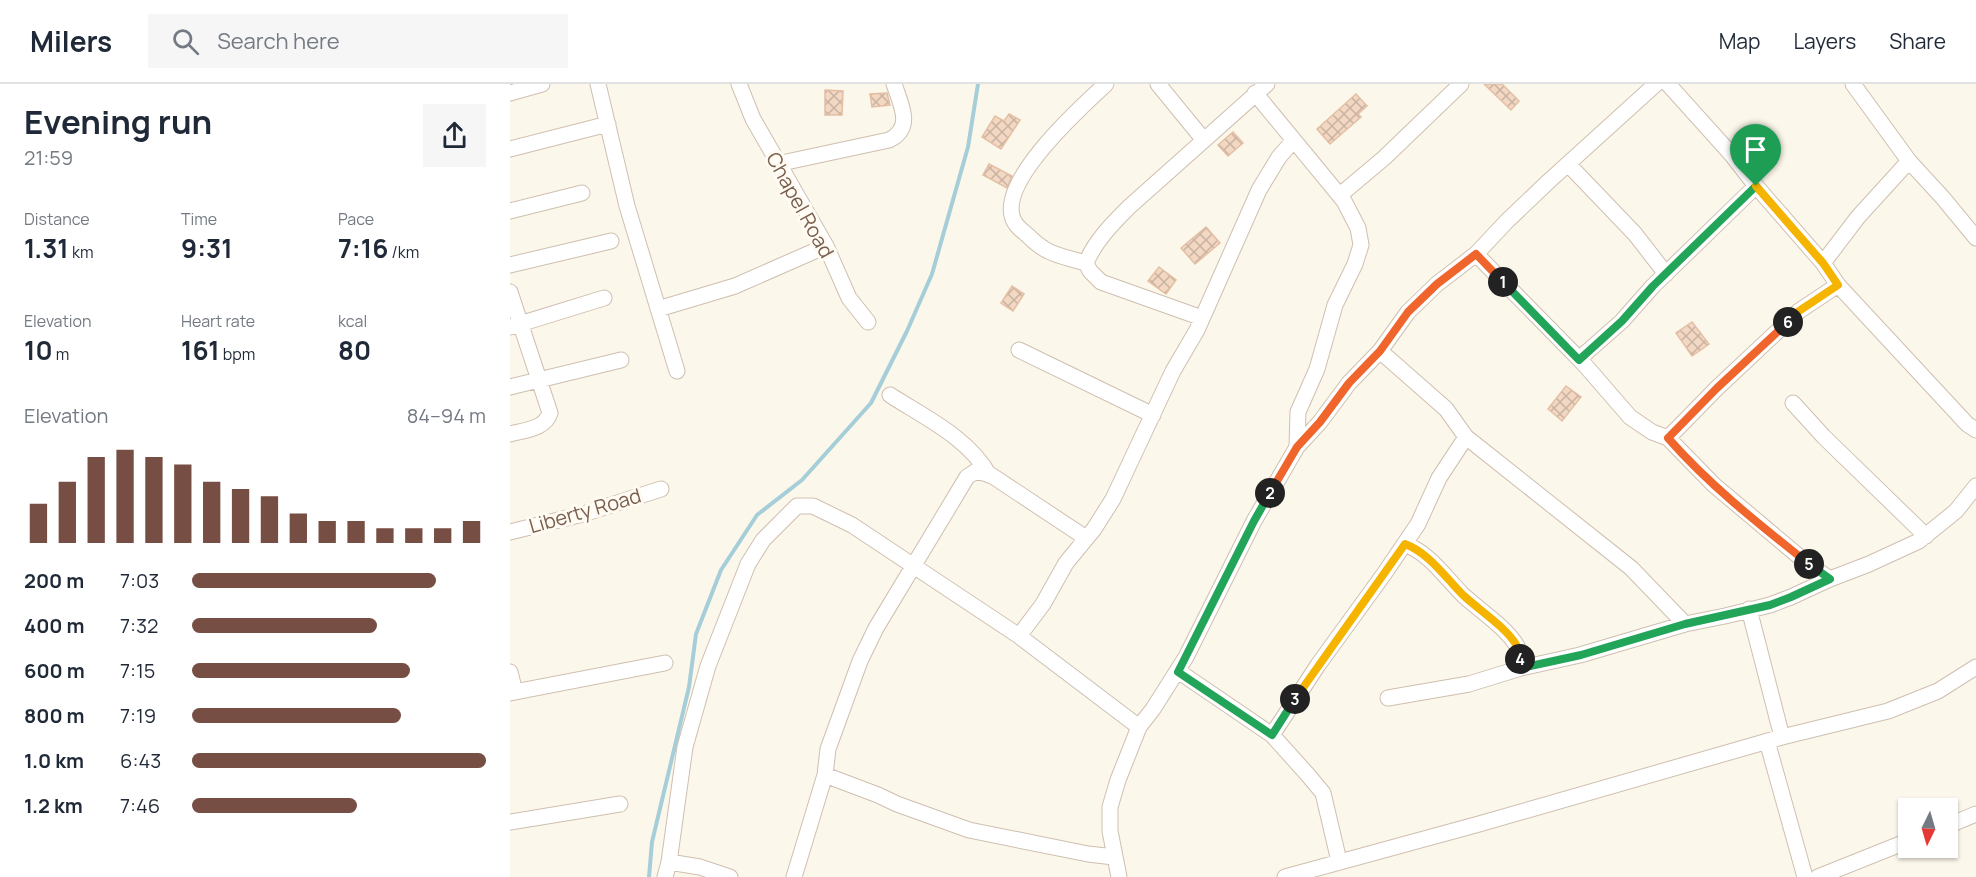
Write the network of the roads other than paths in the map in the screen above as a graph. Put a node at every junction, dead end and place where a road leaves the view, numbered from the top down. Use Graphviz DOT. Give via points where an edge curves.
graph roads {
  1 [pos="542,84"];
  2 [pos="598,84"];
  3 [pos="739,84"];
  4 [pos="894,84"];
  5 [pos="1106,84"];
  6 [pos="1158,84"];
  7 [pos="1461,84"];
  8 [pos="1656,84"];
  9 [pos="1668,84"];
  10 [pos="1853,84"];
  11 [pos="1261,88"];
  12 [pos="510,93"];
  13 [pos="608,124"];
  14 [pos="1203,139"];
  15 [pos="1294,140"];
  16 [pos="510,150"];
  17 [pos="1909,161"];
  18 [pos="777,164"];
  19 [pos="1568,164"];
  20 [pos="1756,186"];
  21 [pos="582,193"];
  22 [pos="1340,195"];
  23 [pos="510,211"];
  24 [pos="1976,238"];
  25 [pos="611,241"];
  26 [pos="826,246"];
  27 [pos="1476,254"];
  28 [pos="1086,263"];
  29 [pos="1823,263"];
  30 [pos="510,265"];
  31 [pos="1666,274"];
  32 [pos="1838,285"];
  33 [pos="510,292"];
  34 [pos="604,298"];
  35 [pos="658,309"];
  36 [pos="1202,318"];
  37 [pos="868,322"];
  38 [pos="515,326"];
  39 [pos="1019,350"];
  40 [pos="1380,351"];
  41 [pos="621,360"];
  42 [pos="1579,360"];
  43 [pos="677,371"];
  44 [pos="538,380"];
  45 [pos="510,387"];
  46 [pos="890,395"];
  47 [pos="1793,403"];
  48 [pos="1153,415"];
  49 [pos="1976,430"];
  50 [pos="510,434"];
  51 [pos="1466,436"];
  52 [pos="1668,438"];
  53 [pos="1297,447"];
  54 [pos="989,475"];
  55 [pos="1976,486"];
  56 [pos="661,489"];
  57 [pos="510,532"];
  58 [pos="1926,536"];
  59 [pos="1086,538"];
  60 [pos="1405,544"];
  61 [pos="914,566"];
  62 [pos="1830,579"];
  63 [pos="1749,609"];
  64 [pos="1685,624"];
  65 [pos="1019,636"];
  66 [pos="665,663"];
  67 [pos="1976,667"];
  68 [pos="1521,668"];
  69 [pos="510,672"];
  70 [pos="1178,672"];
  71 [pos="513,692"];
  72 [pos="1388,698"];
  73 [pos="1139,727"];
  74 [pos="1272,735"];
  75 [pos="1774,739"];
  76 [pos="825,775"];
  77 [pos="620,804"];
  78 [pos="1976,814"];
  79 [pos="1958,821"];
  80 [pos="510,822"];
  81 [pos="1898,846"];
  82 [pos="1114,857"];
  83 [pos="1338,861"];
  84 [pos="667,870"];
  85 [pos="730,877"];
  86 [pos="794,877"];
  87 [pos="1119,877"];
  88 [pos="1285,877"];
  89 [pos="1805,877"];
  90 [pos="1818,877"];
  1 -- 12 [label="street"];
  2 -- 13 [label="street"];
  3 -- 18 [label="street, Chapel Road"];
  4 -- 18 [label="street" via="902,107 904,125 900,135 889,141"];
  5 -- 28 [label="street" via="1042,148 1012,202 1013,219 1044,249"];
  6 -- 14 [label="street"];
  7 -- 22 [label="street"];
  8 -- 19 [label="street"];
  9 -- 20 [label="street"];
  10 -- 17 [label="street"];
  11 -- 14 [label="street"];
  11 -- 15 [label="street"];
  13 -- 16 [label="street"];
  13 -- 35 [label="street" via="627,206"];
  14 -- 28 [label="street" via="1109,228"];
  15 -- 22 [label="street"];
  15 -- 36 [label="street" via="1259,190"];
  17 -- 24 [label="street"];
  17 -- 29 [label="street"];
  18 -- 26 [label="street, Chapel Road"];
  19 -- 27 [label="street"];
  19 -- 31 [label="street" via="1635,234"];
  20 -- 29 [label="street"];
  20 -- 31 [label="street"];
  21 -- 23 [label="street"];
  22 -- 53 [label="street" via="1358,228 1361,245 1335,305 1317,369 1298,412"];
  25 -- 30 [label="street"];
  26 -- 35 [label="street" via="735,286"];
  26 -- 37 [label="street, Chapel Road" via="849,298"];
  27 -- 40 [label="street" via="1408,312"];
  27 -- 42 [label="street"];
  28 -- 36 [label="street" via="1101,282"];
  29 -- 32 [label="street"];
  31 -- 42 [label="street"];
  32 -- 49 [label="street"];
  32 -- 52 [label="street" via="1799,311"];
  33 -- 38 [label="street"];
  34 -- 38 [label="street"];
  35 -- 43 [label="street"];
  36 -- 48 [label="street"];
  38 -- 44 [label="street"];
  39 -- 48 [label="street"];
  40 -- 51 [label="street" via="1446,409"];
  40 -- 53 [label="street"];
  41 -- 44 [label="street"];
  42 -- 52 [label="street" via="1630,417"];
  44 -- 45 [label="street"];
  44 -- 50 [label="street" via="550,413 547,421"];
  46 -- 54 [label="street" via="974,453"];
  47 -- 58 [label="street"];
  48 -- 59 [label="street" via="1113,499"];
  51 -- 60 [label="street" via="1439,477"];
  51 -- 64 [label="street" via="1631,568"];
  52 -- 62 [label="street" via="1714,484"];
  53 -- 70 [label="street" via="1254,521"];
  54 -- 59 [label="street"];
  54 -- 61 [label="street" via="976,471 967,477"];
  55 -- 58 [label="street" via="1956,511"];
  56 -- 57 [label="street, Liberty Road"];
  58 -- 62 [label="street"];
  59 -- 65 [label="street"];
  60 -- 68 [label="street" via="1435,565 1509,636 1518,648"];
  60 -- 74 [label="street"];
  61 -- 65 [label="street"];
  61 -- 76 [label="street" via="860,661 828,749"];
  61 -- 84 [label="street" via="852,525 813,506 793,509 763,540 748,564 708,666 685,747"];
  62 -- 63 [label="street" via="1770,605"];
  63 -- 64 [label="street"];
  63 -- 75 [label="street"];
  64 -- 68 [label="street"];
  65 -- 73 [label="street"];
  66 -- 71 [label="street"];
  67 -- 75 [label="street" via="1938,691 1888,711"];
  68 -- 72 [label="street" via="1469,684"];
  69 -- 71 [label="street"];
  70 -- 73 [label="street"];
  70 -- 74 [label="street"];
  73 -- 82 [label="street" via="1110,807"];
  74 -- 83 [label="street" via="1323,793"];
  75 -- 83 [label="street"];
  75 -- 89 [label="street"];
  76 -- 82 [label="street" via="969,830"];
  76 -- 86 [label="street"];
  77 -- 80 [label="street"];
  78 -- 79 [label="street"];
  81 -- 90 [label="street"];
  82 -- 87 [label="street"];
  83 -- 88 [label="street"];
  84 -- 85 [label="street" via="700,867"];
}
